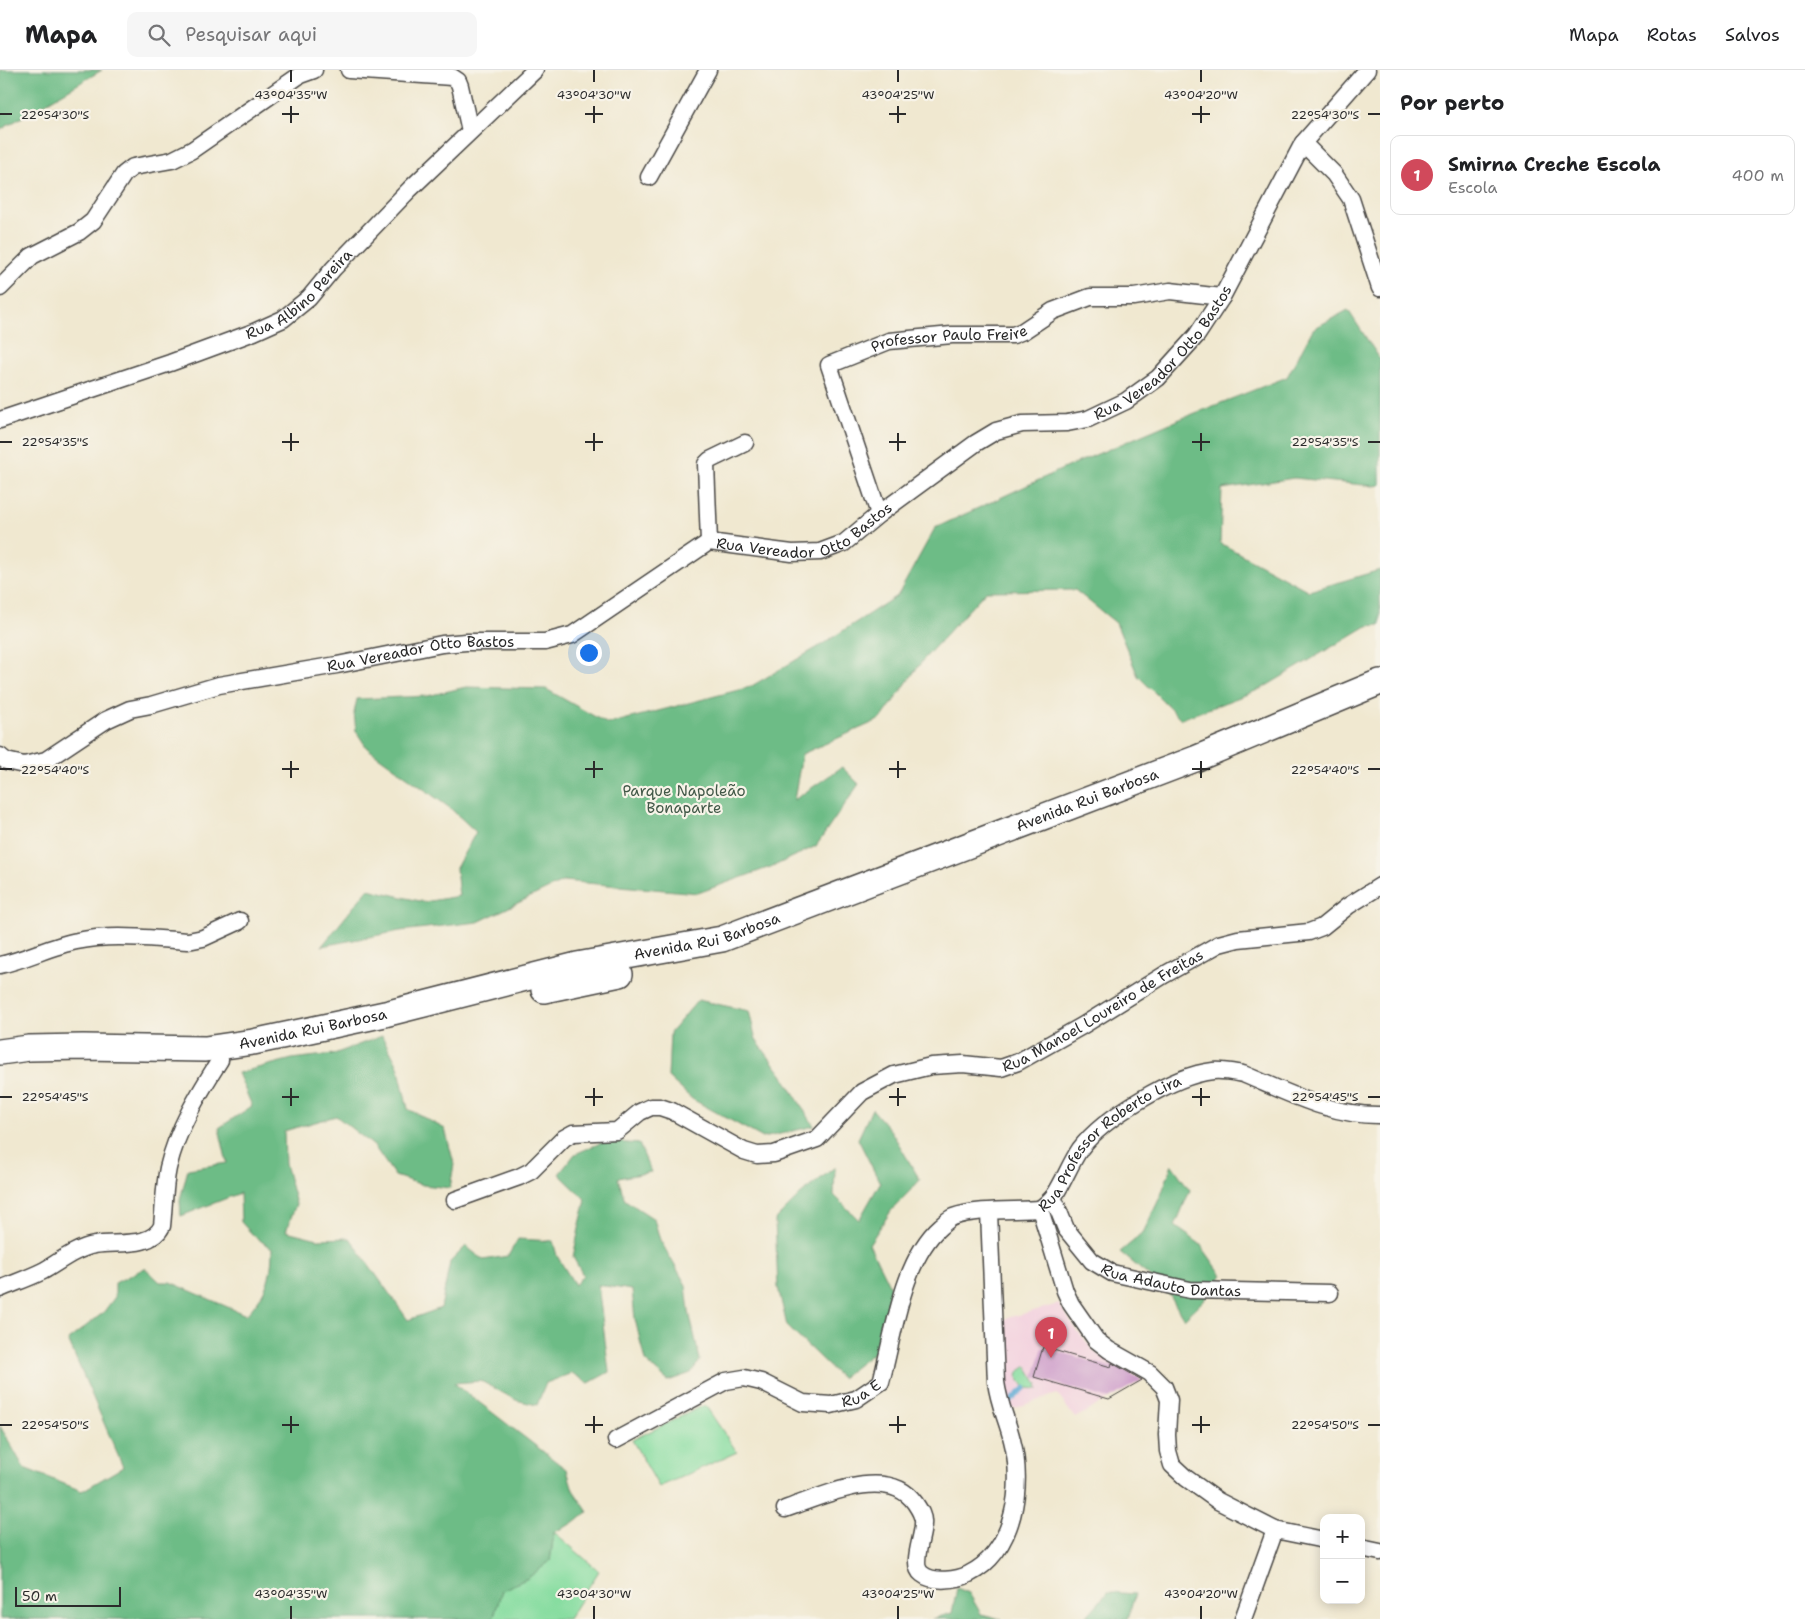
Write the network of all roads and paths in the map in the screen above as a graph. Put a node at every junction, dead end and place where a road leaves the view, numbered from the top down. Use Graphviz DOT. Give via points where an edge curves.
graph roads {
  1 [pos="314,70"];
  2 [pos="350,70"];
  3 [pos="535,70"];
  4 [pos="708,70"];
  5 [pos="1367,70"];
  6 [pos="470,131"];
  7 [pos="1303,142"];
  8 [pos="649,177"];
  9 [pos="0,288"];
  10 [pos="1380,288"];
  11 [pos="1222,297"];
  12 [pos="0,420"];
  13 [pos="745,443"];
  14 [pos="879,514"];
  15 [pos="709,542"];
  16 [pos="1380,682"];
  17 [pos="1380,698"];
  18 [pos="0,756"];
  19 [pos="1380,886"];
  20 [pos="240,921"];
  21 [pos="0,965"];
  22 [pos="0,1052"];
  23 [pos="220,1060"];
  24 [pos="0,1064"];
  25 [pos="1380,1115"];
  26 [pos="1053,1197"];
  27 [pos="455,1200"];
  28 [pos="1040,1209"];
  29 [pos="989,1212"];
  30 [pos="0,1290"];
  31 [pos="1330,1294"];
  32 [pos="616,1440"];
  33 [pos="785,1509"];
  34 [pos="1275,1530"];
  35 [pos="1320,1539"];
  36 [pos="1365,1549"];
  37 [pos="1380,1552"];
  38 [pos="1243,1619"];
  1 -- 9 [label="street" via="300,75 192,150 172,160 133,167 124,174 92,221 32,256"];
  2 -- 6 [label="street" via="458,80"];
  3 -- 6 [label="street, Rua Albino Pereira"];
  4 -- 8 [label="street"];
  5 -- 7 [label="street, Rua Vereador Otto Bastos"];
  6 -- 12 [label="street, Rua Albino Pereira" via="333,269 309,298 283,319 170,363"];
  7 -- 10 [label="street" via="1334,174 1351,199"];
  7 -- 11 [label="street, Rua Vereador Otto Bastos"];
  11 -- 14 [label="street, Rua Vereador Otto Bastos" via="1197,336 1158,378 1126,401 1088,419 1022,424 996,432"];
  11 -- 14 [label="street, Professor Paulo Freire" via="1170,291 1134,297 1090,297 1053,311 1013,334 889,341 829,365"];
  13 -- 15 [label="street" via="706,464"];
  14 -- 15 [label="street, Rua Vereador Otto Bastos" via="844,543 820,552 792,553"];
  15 -- 18 [label="street, Rua Vereador Otto Bastos" via="572,634 545,642 442,644 219,685 130,709 106,720 46,760 24,765 6,761"];
  16 -- 22 [label="main road, Avenida Rui Barbosa" via="1186,762 722,940 577,965 385,1014 253,1042 205,1049 29,1048"];
  17 -- 23 [label="main road, Avenida Rui Barbosa" via="746,948 488,1001 322,1042"];
  19 -- 27 [label="street, Rua Manoel Loureiro de Freitas" via="1322,927 1309,932 1219,944 1018,1062 1001,1068 963,1064 931,1066 894,1075 862,1092 818,1139 774,1154 757,1155 672,1111 651,1107 617,1131 572,1133 531,1171"];
  20 -- 21 [label="street" via="203,938 188,941 96,938 74,941"];
  23 -- 24 [label="main road, Avenida Rui Barbosa" via="80,1059"];
  23 -- 30 [label="street" via="201,1090 174,1148 158,1234 152,1239 85,1248"];
  25 -- 26 [label="street, Rua Professor Roberto Lira" via="1319,1105 1231,1071 1191,1075 1133,1103 1102,1126 1080,1149"];
  26 -- 28 [label="street, Rua Professor Roberto Lira"];
  26 -- 31 [label="street, Rua Adauto Dantas" via="1066,1229 1092,1261 1112,1273 1190,1290"];
  28 -- 29 [label="street, Rua E"];
  28 -- 34 [label="street, Rua Professor Roberto Lira" via="1065,1291 1096,1340 1150,1373 1164,1387 1169,1400 1167,1435 1172,1465 1218,1501"];
  29 -- 32 [label="street, Rua E" via="974,1211 950,1218 932,1234 918,1255 905,1286 881,1382 856,1399 831,1406 803,1403 761,1382 744,1378 726,1381"];
  29 -- 33 [label="street" via="996,1382 1016,1462 1015,1507 1010,1525 992,1557 979,1569 960,1578 935,1579 922,1575 916,1559 924,1521 920,1510 899,1490 881,1485 849,1487"];
  34 -- 35 [label="street, Rua Professor Roberto Lira"];
  34 -- 38 [label="street"];
  36 -- 37 [label="street"];
}
